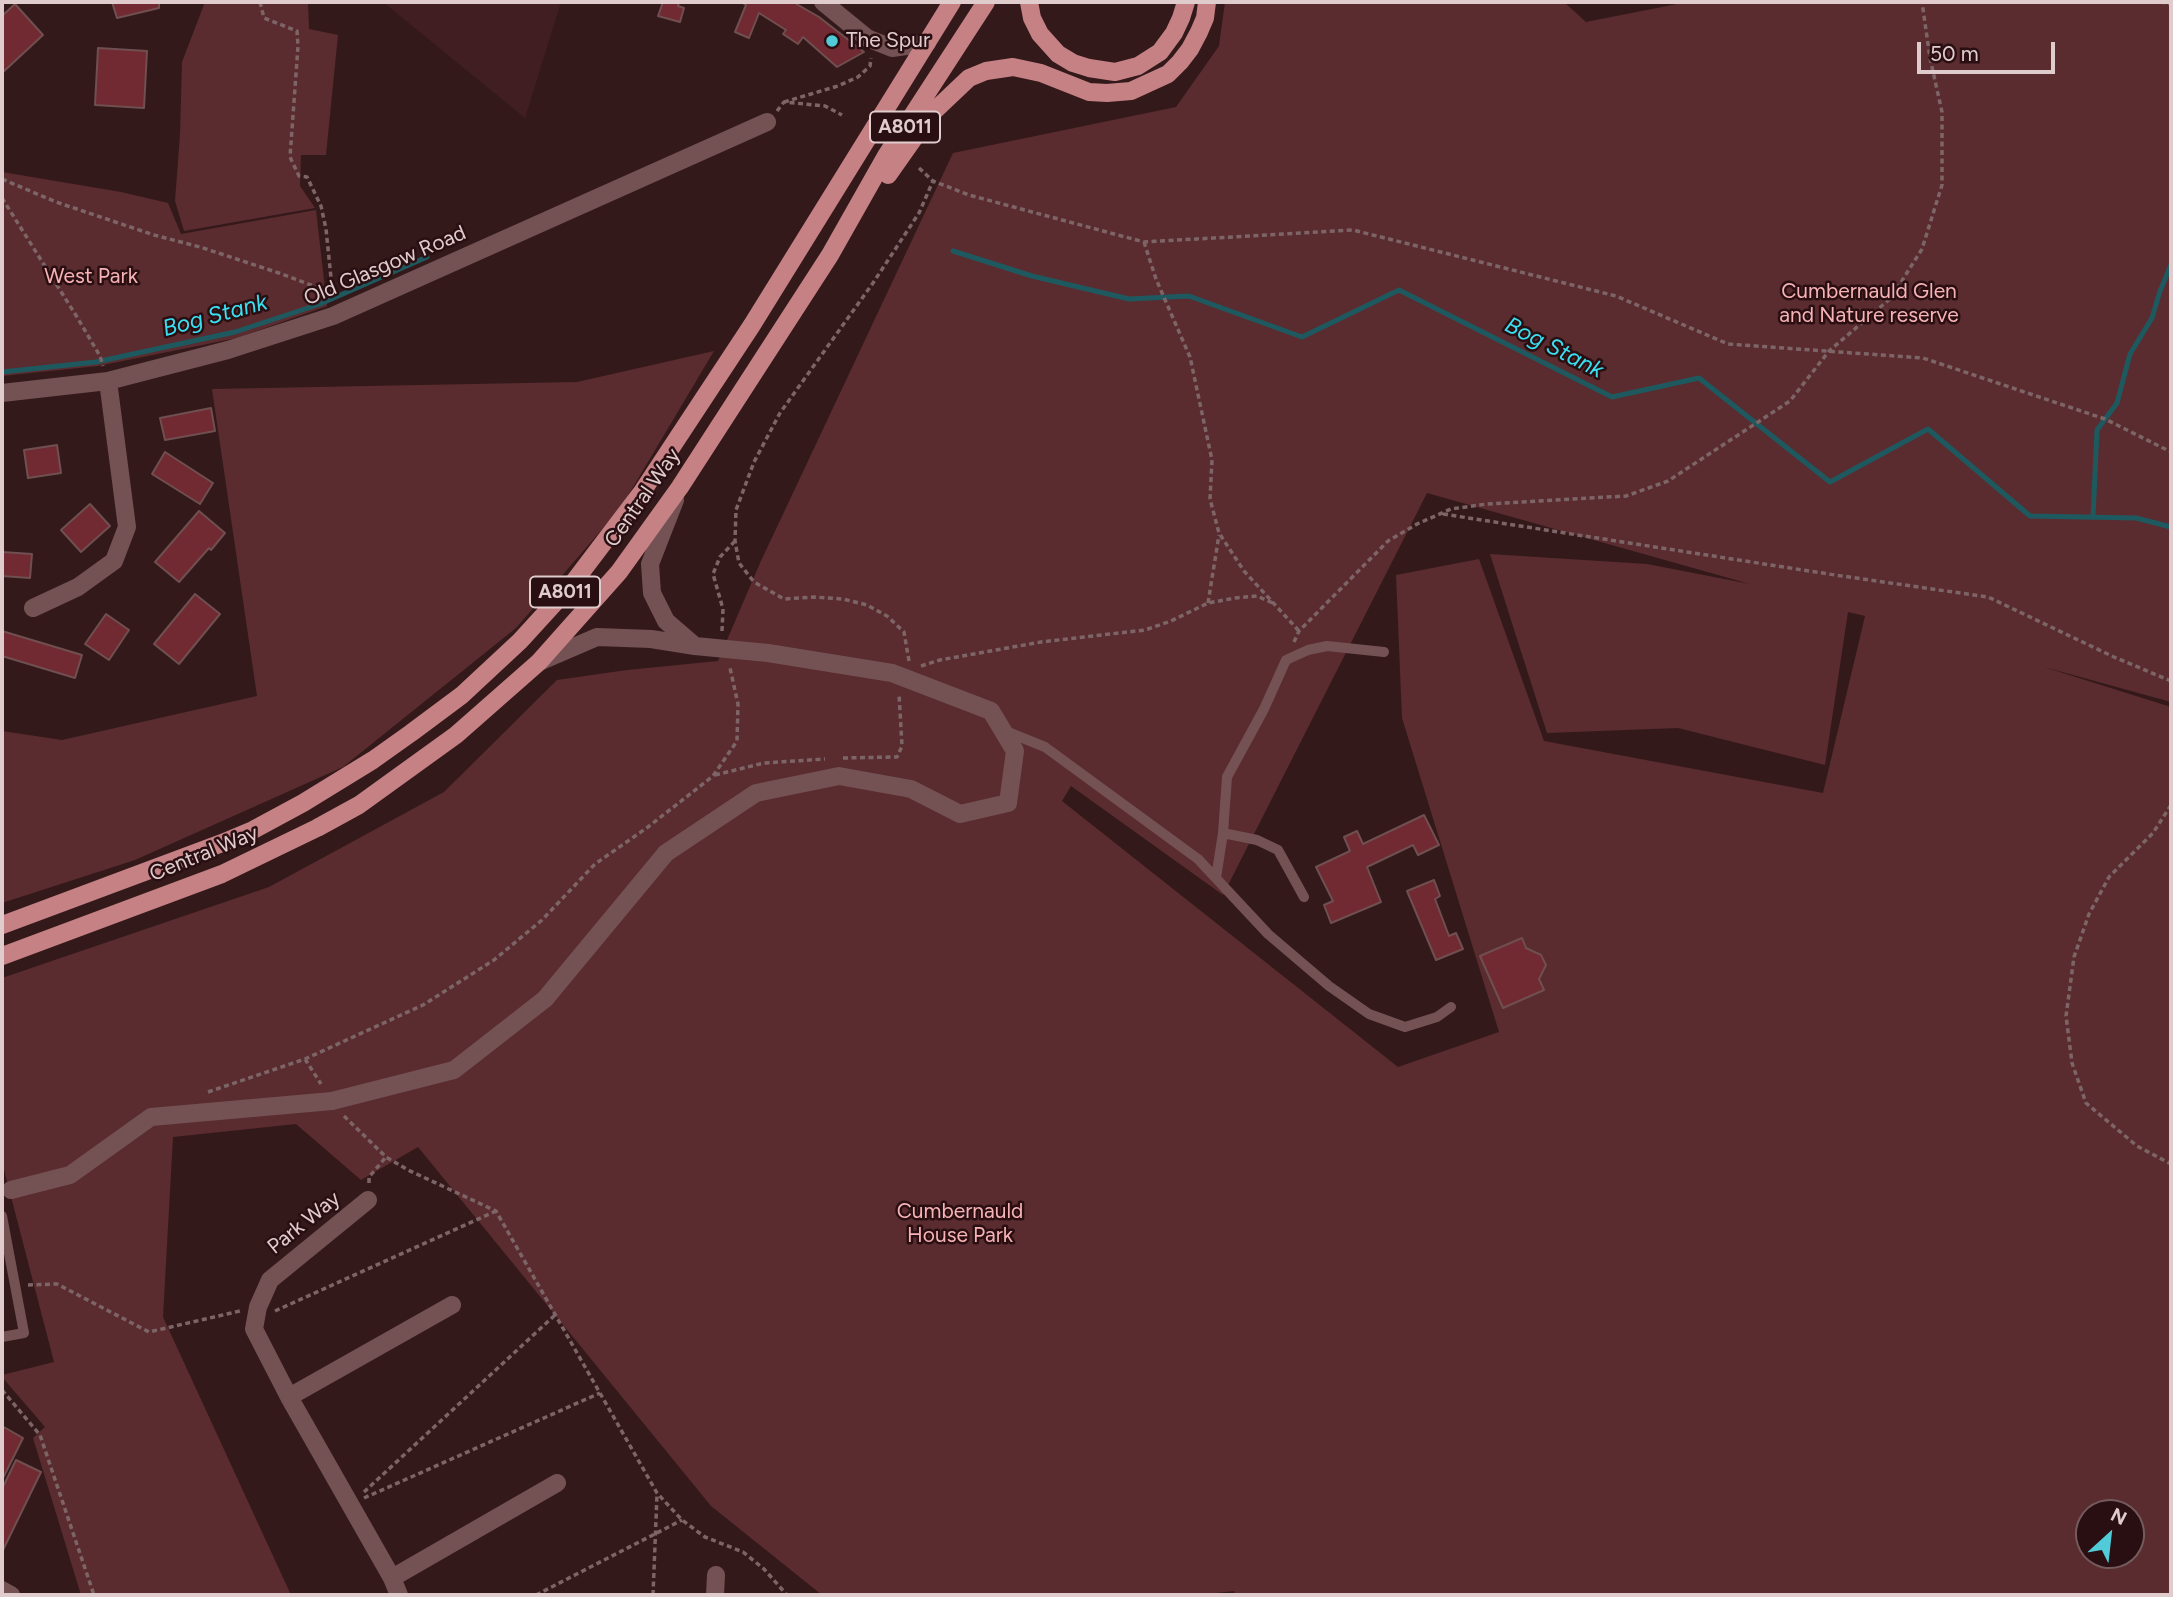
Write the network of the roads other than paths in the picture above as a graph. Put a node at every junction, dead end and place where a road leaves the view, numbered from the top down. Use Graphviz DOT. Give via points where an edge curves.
graph roads {
  1 [pos="823,2"];
  2 [pos="936,2"];
  3 [pos="952,2"];
  4 [pos="986,2"];
  5 [pos="1029,2"];
  6 [pos="1186,2"];
  7 [pos="1208,2"];
  8 [pos="928,41"];
  9 [pos="767,122"];
  10 [pos="830,255"];
  11 [pos="105,374"];
  12 [pos="2,393"];
  13 [pos="680,487"];
  14 [pos="33,608"];
  15 [pos="695,646"];
  16 [pos="1384,652"];
  17 [pos="539,662"];
  18 [pos="1003,730"];
  19 [pos="1223,833"];
  20 [pos="1216,878"];
  21 [pos="1304,898"];
  22 [pos="2,925"];
  23 [pos="2,956"];
  24 [pos="1451,1007"];
  25 [pos="7,1192"];
  26 [pos="368,1200"];
  27 [pos="2,1216"];
  28 [pos="452,1305"];
  29 [pos="2,1337"];
  30 [pos="289,1396"];
  31 [pos="557,1483"];
  32 [pos="716,1575"];
  33 [pos="396,1587"];
  34 [pos="2,1590"];
  35 [pos="11,1595"];
  36 [pos="715,1595"];
  1 -- 8 [label="street" via="867,38 892,48"];
  2 -- 8 [label="main road"];
  3 -- 8 [label="main road, Central Way / A8011"];
  4 -- 10 [label="main road, Central Way / A8011" via="886,156"];
  5 -- 6 [label="main road" via="1036,26 1050,48 1073,63 1107,72 1131,69 1160,52 1174,33"];
  7 -- 10 [label="main road" via="1199,32 1180,62 1168,74 1131,91 1090,92 1013,67 969,78 931,114"];
  8 -- 22 [label="main road, Central Way / A8011" via="642,492 597,554 520,641 411,733 303,803 222,843"];
  9 -- 11 [label="street, Old Glasgow Road" via="333,316 228,350"];
  10 -- 13 [label="main road, Central Way / A8011"];
  11 -- 12 [label="street, Old Glasgow Road"];
  11 -- 14 [label="street" via="127,527 114,561 78,587"];
  13 -- 15 [label="street" via="650,564 652,593 666,621"];
  13 -- 17 [label="main road, Central Way / A8011" via="619,572"];
  15 -- 17 [label="street" via="597,637"];
  15 -- 18 [label="street" via="768,653 898,676 991,711"];
  16 -- 19 [label="lane" via="1327,646 1286,660 1227,777"];
  17 -- 23 [label="main road, Central Way / A8011" via="456,735 359,805 317,828 222,874"];
  18 -- 20 [label="lane" via="1045,747 1198,859"];
  18 -- 25 [label="street" via="1016,751 1008,803 960,814 911,789 839,776 756,793 666,853 545,999 454,1070 332,1101 151,1117 70,1175"];
  19 -- 20 [label="lane"];
  19 -- 21 [label="lane" via="1278,850"];
  20 -- 24 [label="lane" via="1268,933 1369,1014 1405,1027 1437,1017"];
  26 -- 30 [label="street, Park Way" via="270,1280 258,1307 254,1329"];
  27 -- 29 [label="lane" via="24,1333"];
  28 -- 30 [label="street"];
  30 -- 33 [label="street"];
  31 -- 33 [label="street"];
  32 -- 36 [label="street"];
  34 -- 35 [label="street"];
}
